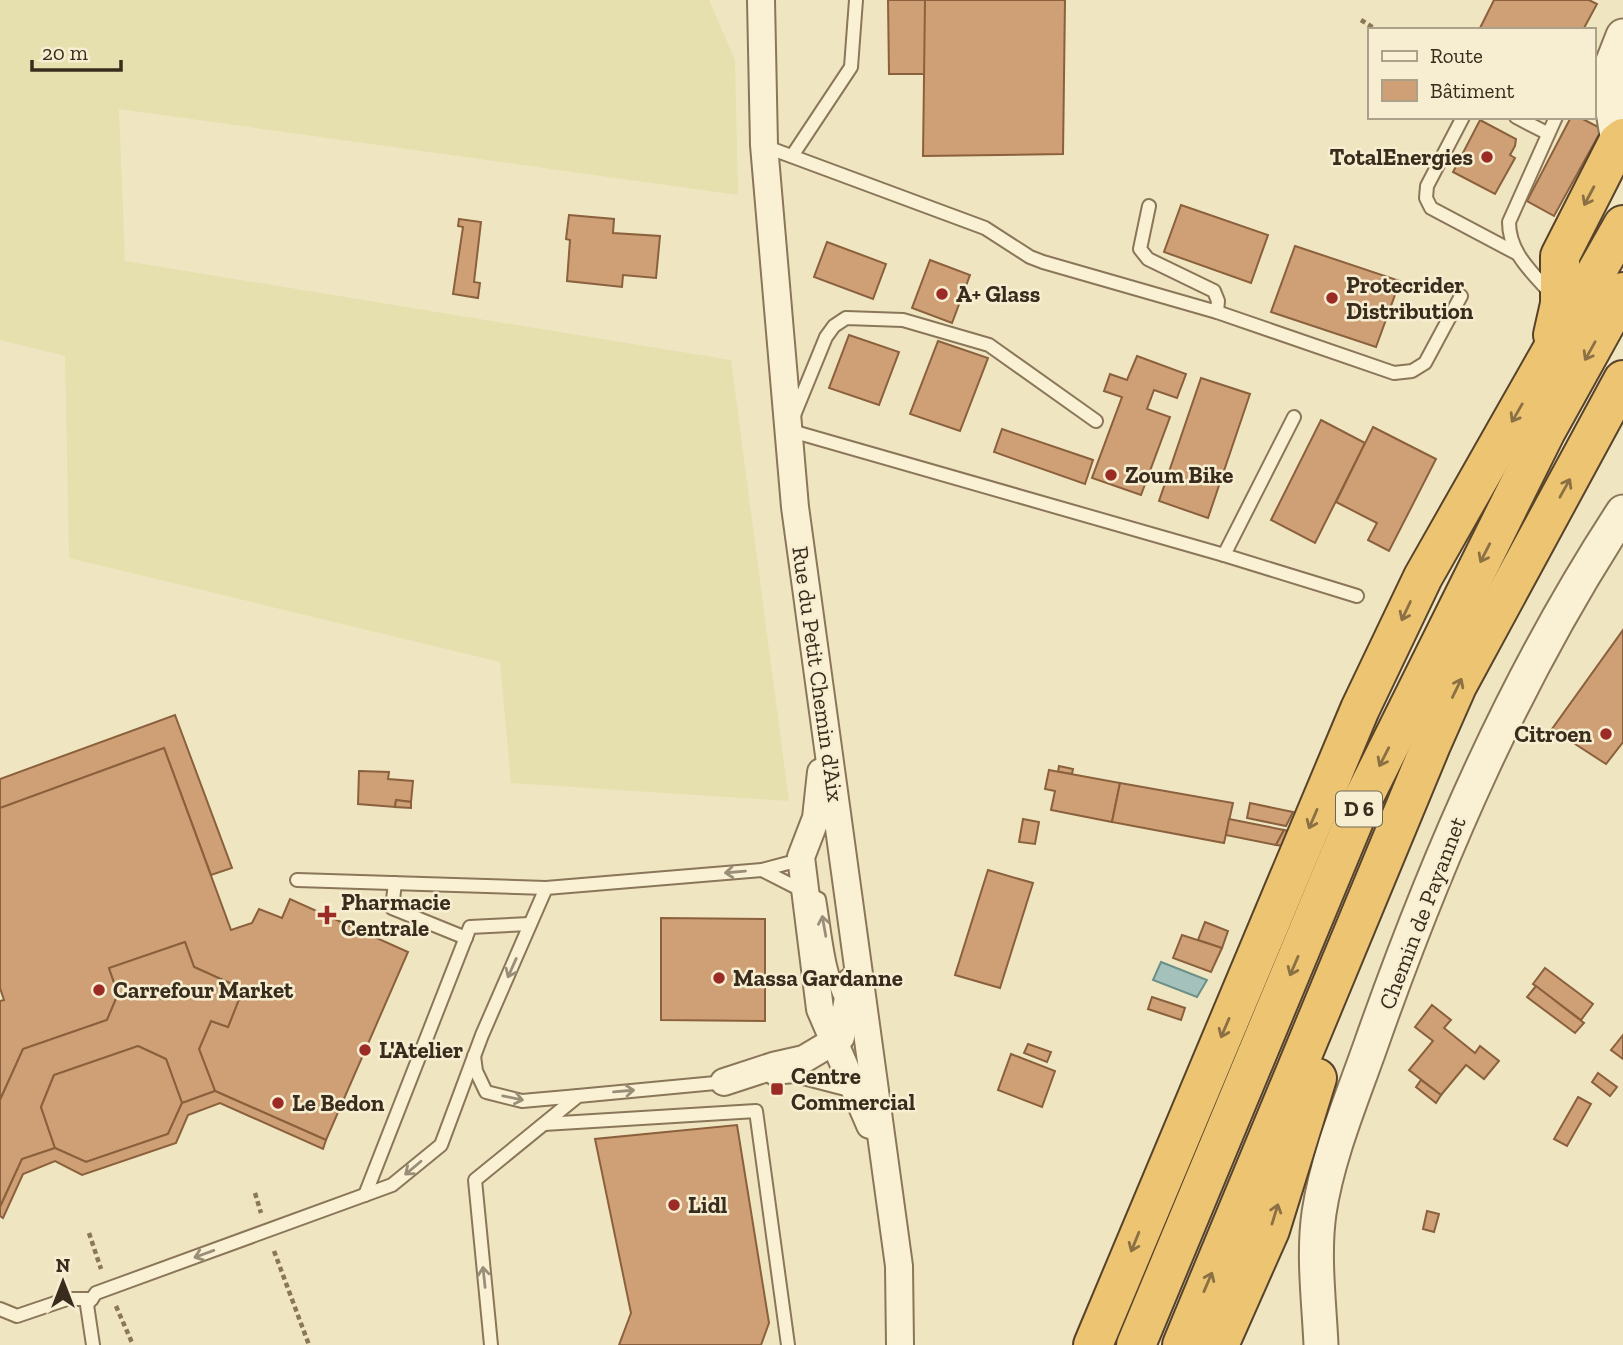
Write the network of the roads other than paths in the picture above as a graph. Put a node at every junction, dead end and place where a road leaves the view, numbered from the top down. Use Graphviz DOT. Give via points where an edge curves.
graph roads {
  1 [pos="761,0"];
  2 [pos="856,0"];
  3 [pos="1623,36"];
  4 [pos="1601,85"];
  5 [pos="1462,119"];
  6 [pos="1520,119"];
  7 [pos="1555,119"];
  8 [pos="1547,134"];
  9 [pos="1620,140"];
  10 [pos="764,145"];
  11 [pos="792,156"];
  12 [pos="1149,206"];
  13 [pos="1623,225"];
  14 [pos="1516,253"];
  15 [pos="1623,292"];
  16 [pos="1461,296"];
  17 [pos="1560,304"];
  18 [pos="1217,312"];
  19 [pos="1544,367"];
  20 [pos="1623,380"];
  21 [pos="1294,417"];
  22 [pos="1096,421"];
  23 [pos="788,430"];
  24 [pos="1620,524"];
  25 [pos="1224,555"];
  26 [pos="1357,596"];
  27 [pos="825,728"];
  28 [pos="1392,843"];
  29 [pos="801,857"];
  30 [pos="762,870"];
  31 [pos="297,880"];
  32 [pos="395,883"];
  33 [pos="546,888"];
  34 [pos="805,892"];
  35 [pos="530,924"];
  36 [pos="466,938"];
  37 [pos="855,947"];
  38 [pos="847,1009"];
  39 [pos="866,1033"];
  40 [pos="834,1041"];
  41 [pos="474,1056"];
  42 [pos="724,1082"];
  43 [pos="855,1091"];
  44 [pos="578,1096"];
  45 [pos="544,1124"];
  46 [pos="883,1154"];
  47 [pos="365,1195"];
  48 [pos="92,1299"];
  49 [pos="0,1309"];
  50 [pos="93,1345"];
  51 [pos="491,1345"];
  52 [pos="788,1345"];
  53 [pos="900,1345"];
  54 [pos="1093,1345"];
  55 [pos="1136,1345"];
  56 [pos="1182,1345"];
  57 [pos="1219,1345"];
  58 [pos="1321,1345"];
  1 -- 10 [label="street, Rue du Petit Chemin d'Aix"];
  2 -- 11 [label="lane" via="851,67"];
  3 -- 4 [label="street"];
  4 -- 9 [label="street"];
  5 -- 14 [label="lane" via="1427,186 1426,198 1431,208"];
  6 -- 8 [label="lane"];
  7 -- 8 [label="lane"];
  8 -- 14 [label="lane" via="1509,222"];
  9 -- 17 [label="highway, one-way" via="1560,256"];
  10 -- 11 [label="lane"];
  10 -- 23 [label="street, Rue du Petit Chemin d'Aix"];
  11 -- 18 [label="lane" via="985,228 1043,262"];
  12 -- 18 [label="lane" via="1140,249 1148,259 1214,291"];
  13 -- 19 [label="highway"];
  14 -- 17 [label="lane"];
  15 -- 55 [label="highway, D 6, one-way" via="1546,431 1363,799"];
  16 -- 18 [label="lane" via="1425,363 1412,371 1394,373"];
  17 -- 19 [label="highway"];
  19 -- 54 [label="highway, one-way" via="1423,576 1360,709"];
  28 -- 20 [label="highway, D 6, one-way" via="1457,686"];
  21 -- 25 [label="lane"];
  22 -- 23 [label="lane" via="989,345 903,320 845,318 826,337"];
  23 -- 25 [label="lane"];
  23 -- 27 [label="street, Rue du Petit Chemin d'Aix"];
  24 -- 58 [label="street, Chemin de Payannet" via="1553,626 1513,701 1409,938 1323,1189 1316,1240"];
  25 -- 26 [label="lane"];
  27 -- 29 [label="street" via="816,818"];
  27 -- 37 [label="street, Rue du Petit Chemin d'Aix"];
  56 -- 28 [label="highway, D 6, one-way"];
  57 -- 28 [label="highway, one-way" via="1270,1230"];
  29 -- 30 [label="lane"];
  29 -- 34 [label="street"];
  30 -- 33 [label="lane, one-way"];
  30 -- 34 [label="lane"];
  31 -- 32 [label="lane"];
  32 -- 33 [label="lane"];
  32 -- 36 [label="lane" via="392,908"];
  33 -- 35 [label="lane"];
  38 -- 34 [label="lane, one-way" via="838,992 819,899"];
  34 -- 40 [label="street" via="820,1009"];
  35 -- 36 [label="lane" via="470,927"];
  35 -- 41 [label="lane, one-way"];
  36 -- 47 [label="lane"];
  37 -- 38 [label="street"];
  37 -- 39 [label="street, Rue du Petit Chemin d'Aix"];
  38 -- 39 [label="lane"];
  38 -- 40 [label="street" via="841,1037"];
  39 -- 46 [label="street, Rue du Petit Chemin d'Aix"];
  40 -- 42 [label="street" via="804,1059"];
  40 -- 43 [label="street"];
  41 -- 44 [label="lane, one-way" via="475,1070 486,1091 522,1101"];
  41 -- 47 [label="lane, one-way" via="441,1145 392,1185"];
  42 -- 43 [label="lane" via="795,1076"];
  44 -- 42 [label="lane, one-way"];
  43 -- 46 [label="street"];
  44 -- 45 [label="lane"];
  51 -- 45 [label="lane, one-way" via="475,1180"];
  45 -- 52 [label="lane" via="756,1111"];
  46 -- 53 [label="street, Rue du Petit Chemin d'Aix" via="899,1266"];
  47 -- 48 [label="lane, one-way" via="96,1293"];
  48 -- 49 [label="lane" via="67,1299 17,1316"];
  48 -- 50 [label="lane" via="87,1305"];
}
